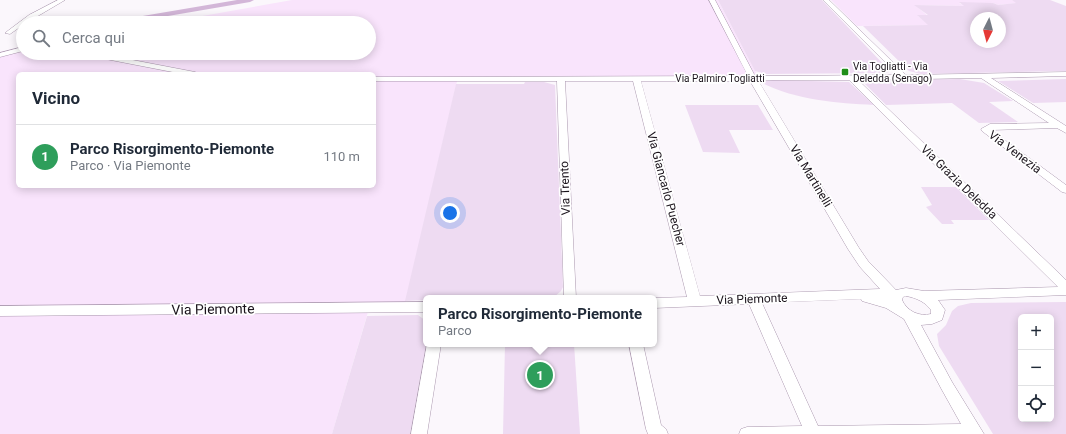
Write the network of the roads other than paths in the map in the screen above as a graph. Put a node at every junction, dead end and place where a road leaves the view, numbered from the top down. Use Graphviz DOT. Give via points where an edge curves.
graph roads {
  1 [pos="62,0"];
  2 [pos="712,0"];
  3 [pos="826,0"];
  4 [pos="31,16"];
  5 [pos="16,27"];
  6 [pos="16,33"];
  7 [pos="3,34"];
  8 [pos="13,45"];
  9 [pos="16,45"];
  10 [pos="0,47"];
  11 [pos="16,47"];
  12 [pos="0,51"];
  13 [pos="0,55"];
  14 [pos="122,60"];
  15 [pos="185,72"];
  16 [pos="1066,74"];
  17 [pos="983,76"];
  18 [pos="904,77"];
  19 [pos="561,78"];
  20 [pos="636,78"];
  21 [pos="753,78"];
  22 [pos="851,78"];
  23 [pos="376,79"];
  24 [pos="1063,128"];
  25 [pos="1066,190"];
  26 [pos="872,273"];
  27 [pos="1066,287"];
  28 [pos="1066,291"];
  29 [pos="898,294"];
  30 [pos="570,295"];
  31 [pos="856,295"];
  32 [pos="958,295"];
  33 [pos="924,296"];
  34 [pos="754,300"];
  35 [pos="695,301"];
  36 [pos="657,302"];
  37 [pos="937,306"];
  38 [pos="423,307"];
  39 [pos="0,311"];
  40 [pos="907,314"];
  41 [pos="930,320"];
  42 [pos="925,342"];
  43 [pos="434,347"];
  44 [pos="637,347"];
  45 [pos="813,433"];
  46 [pos="975,433"];
  47 [pos="419,434"];
  48 [pos="660,434"];
  49 [pos="747,434"];
  1 -- 4 [label="street"];
  2 -- 21 [label="street, Via Martinelli"];
  3 -- 18 [label="street"];
  5 -- 7 [label="street"];
  6 -- 7 [label="street"];
  8 -- 9 [label="street"];
  8 -- 10 [label="street"];
  8 -- 12 [label="street"];
  11 -- 13 [label="street"];
  14 -- 15 [label="street"];
  16 -- 17 [label="street, Via Palmiro Togliatti"];
  17 -- 18 [label="street, Via Palmiro Togliatti"];
  17 -- 24 [label="street"];
  18 -- 22 [label="street, Via Palmiro Togliatti"];
  19 -- 20 [label="street, Via Palmiro Togliatti"];
  19 -- 23 [label="street, Via Palmiro Togliatti"];
  19 -- 30 [label="street, Via Trento"];
  20 -- 21 [label="street, Via Palmiro Togliatti"];
  20 -- 35 [label="street, Via Giancarlo Puecher"];
  21 -- 22 [label="street, Via Palmiro Togliatti"];
  21 -- 26 [label="street, Via Martinelli" via="854,249"];
  22 -- 27 [label="street, Via Grazia Deledda"];
  24 -- 25 [label="street, Via Venezia" via="985,129"];
  26 -- 29 [label="street, Via Martinelli"];
  26 -- 31 [label="street" via="873,286"];
  28 -- 32 [label="street"];
  29 -- 31 [label="street, Via Piemonte"];
  29 -- 33 [label="street, Via Piemonte"];
  29 -- 40 [label="street, Via Martinelli" via="896,304"];
  31 -- 34 [label="street, Via Piemonte"];
  31 -- 40 [label="street, Via Piemonte" via="890,304"];
  32 -- 33 [label="street"];
  32 -- 37 [label="street"];
  33 -- 37 [label="street"];
  34 -- 35 [label="street, Via Piemonte"];
  34 -- 45 [label="street"];
  35 -- 36 [label="street, Via Piemonte"];
  37 -- 41 [label="street" via="939,314"];
  38 -- 39 [label="street, Via Piemonte"];
  40 -- 41 [label="street"];
  40 -- 42 [label="street"];
  41 -- 42 [label="street" via="924,330"];
  42 -- 46 [label="street"];
  43 -- 47 [label="street"];
  44 -- 48 [label="street" via="654,429"];
  45 -- 46 [label="street"];
  45 -- 49 [label="street"];
}
